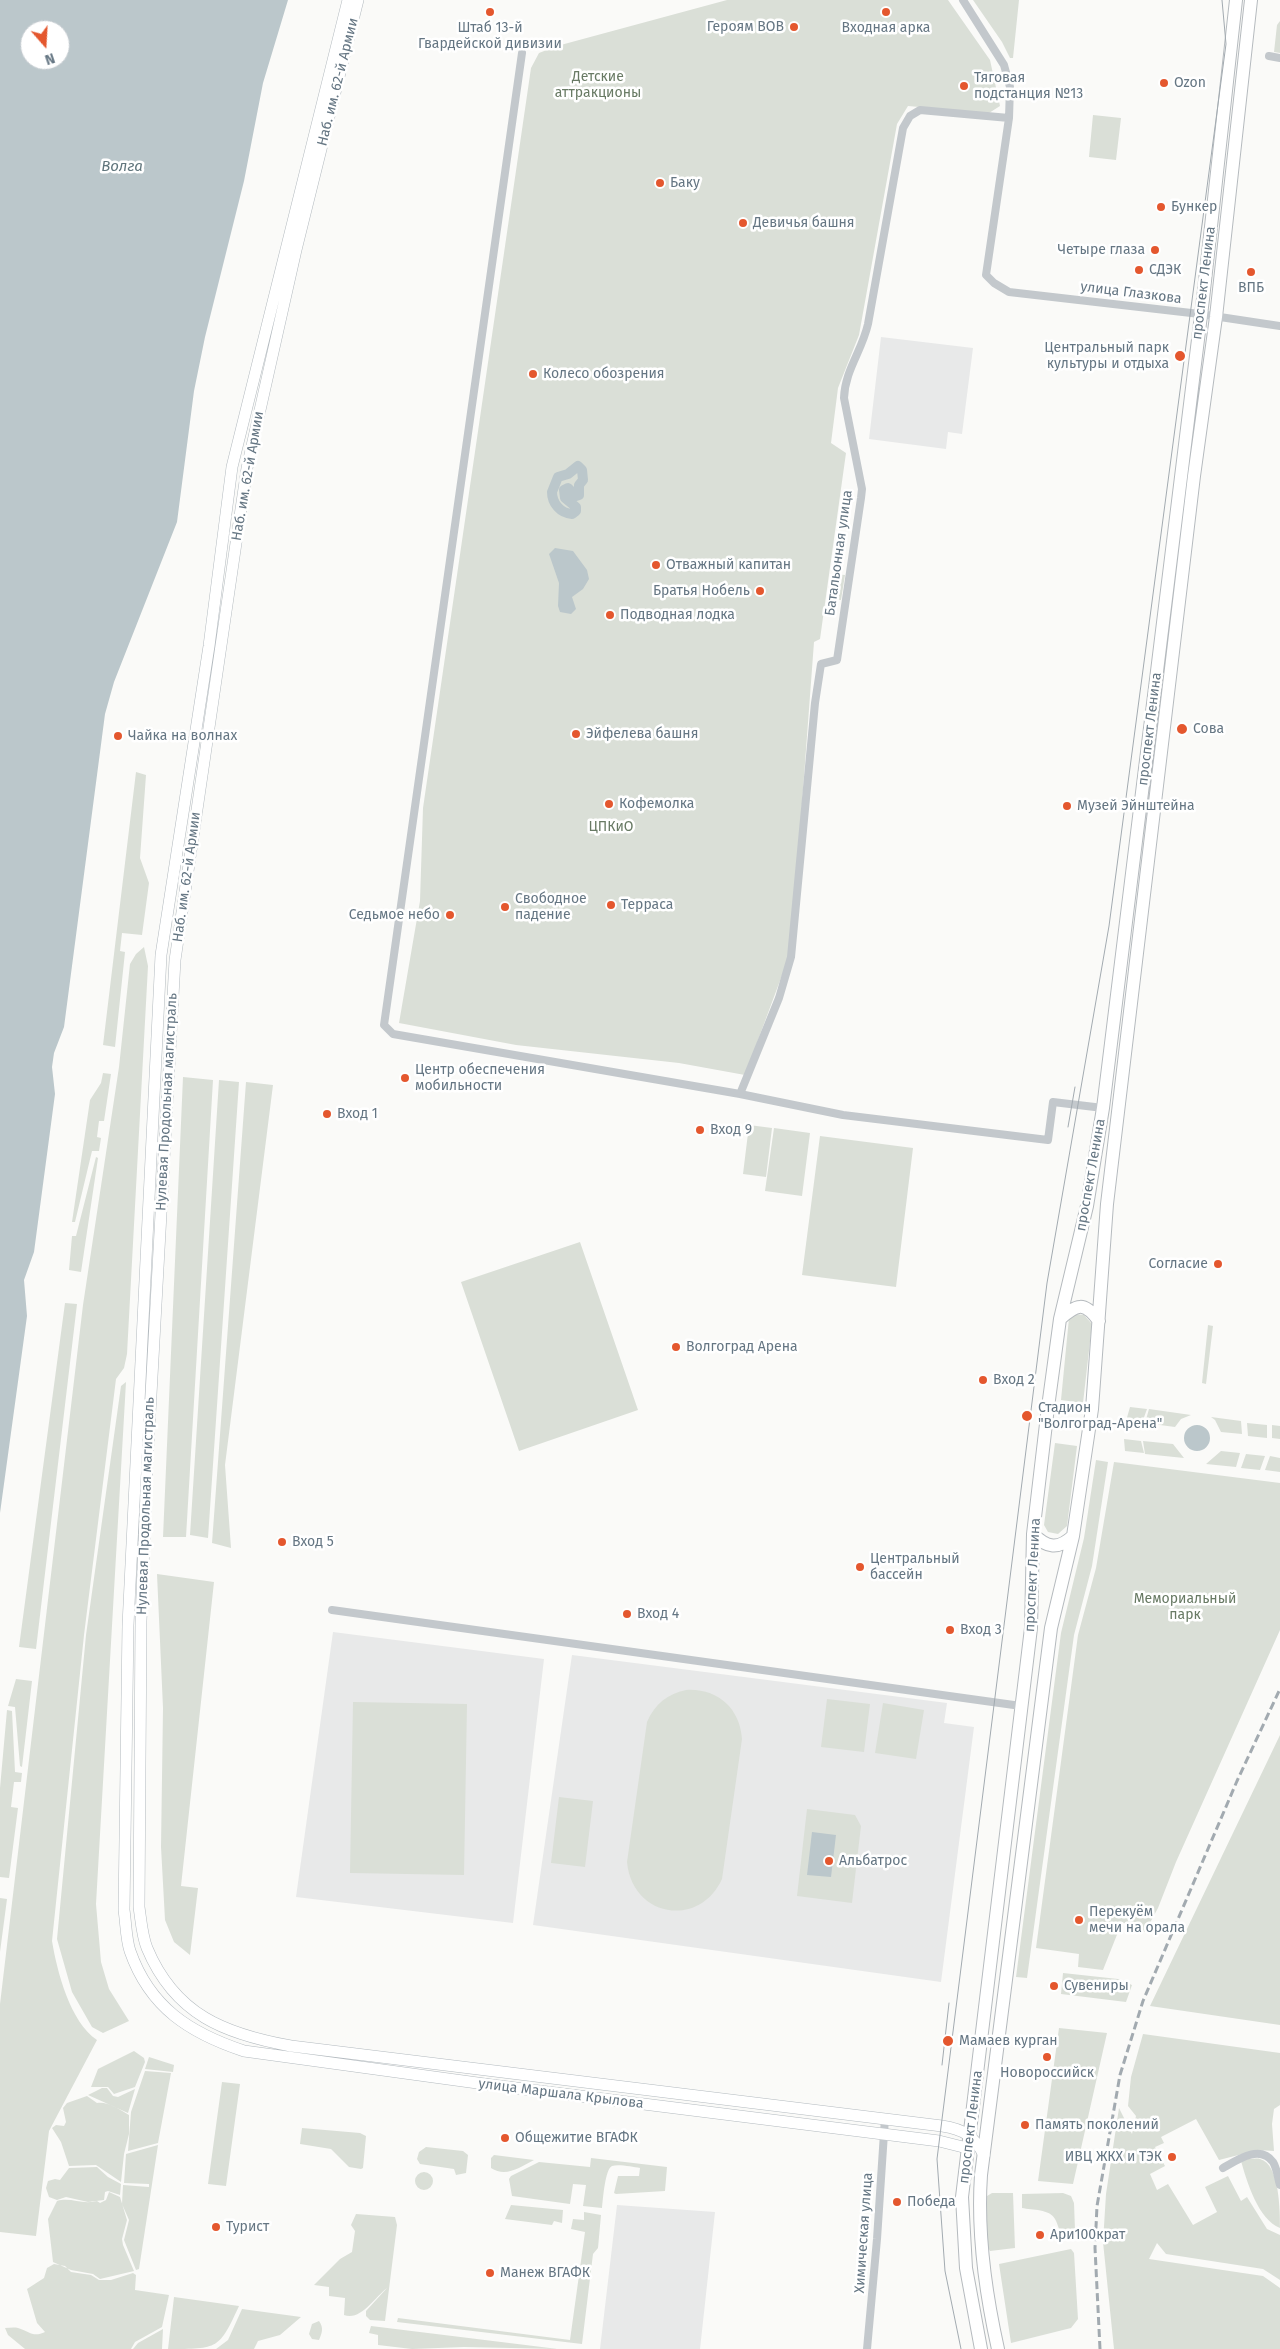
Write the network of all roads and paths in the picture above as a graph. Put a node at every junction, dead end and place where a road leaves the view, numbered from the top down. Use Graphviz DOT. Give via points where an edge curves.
graph roads {
  1 [pos="348,0"];
  2 [pos="358,0"];
  3 [pos="963,0"];
  4 [pos="1236,0"];
  5 [pos="1251,0"];
  6 [pos="522,53"];
  7 [pos="1269,56"];
  8 [pos="1280,58"];
  9 [pos="1009,118"];
  10 [pos="1200,314"];
  11 [pos="1216,317"];
  12 [pos="1280,326"];
  13 [pos="161,955"];
  14 [pos="175,960"];
  15 [pos="740,1094"];
  16 [pos="1103,1108"];
  17 [pos="1060,1319"];
  18 [pos="1099,1320"];
  19 [pos="1033,1534"];
  20 [pos="1073,1536"];
  21 [pos="332,1610"];
  22 [pos="1021,1706"];
  23 [pos="166,2008"];
  24 [pos="214,2024"];
  25 [pos="885,2118"];
  26 [pos="885,2134"];
  27 [pos="968,2134"];
  28 [pos="967,2148"];
  29 [pos="984,2155"];
  30 [pos="1223,2168"];
  31 [pos="1280,2185"];
  32 [pos="866,2349"];
  33 [pos="981,2349"];
  34 [pos="998,2349"];
  1 -- 13 [label="main road, Наб. им. 62-й Армии" via="232,467 209,646"];
  2 -- 14 [label="main road, Наб. им. 62-й Армии" via="296,250 247,468"];
  3 -- 9 [label="street" via="1004,65 1010,87"];
  4 -- 10 [label="main road, проспект Ленина"];
  5 -- 11 [label="main road, проспект Ленина"];
  6 -- 15 [label="street" via="384,1025 393,1034"];
  7 -- 8 [label="street"];
  9 -- 10 [label="street, улица Глазкова" via="986,275 1009,292"];
  9 -- 15 [label="street, Батальонная улица" via="920,110 910,116 903,128 868,324 845,384 844,398 862,489 836,660 821,664 819,673 793,942 779,998"];
  10 -- 11 [label="street, улица Глазкова"];
  10 -- 16 [label="main road, проспект Ленина"];
  11 -- 12 [label="street, улица Глазкова"];
  11 -- 18 [label="main road, проспект Ленина" via="1106,1204"];
  13 -- 23 [label="main road, Нулевая Продольная магистраль" via="128,1625 124,1910 130,1950 148,1988"];
  14 -- 24 [label="main road, Нулевая Продольная магистраль" via="141,1621 139,1907 146,1946 162,1978 196,2013"];
  15 -- 16 [label="street" via="843,1114 1048,1140 1053,1102"];
  16 -- 17 [label="main road, проспект Ленина" via="1087,1206"];
  17 -- 18 [label="main road" via="1077,1306 1083,1306"];
  17 -- 19 [label="main road, проспект Ленина"];
  18 -- 20 [label="main road, проспект Ленина" via="1092,1409"];
  19 -- 20 [label="main road" via="1051,1547 1059,1546"];
  19 -- 22 [label="main road, проспект Ленина" via="1031,1628"];
  20 -- 29 [label="main road, проспект Ленина" via="1051,1628"];
  21 -- 22 [label="street"];
  22 -- 27 [label="main road, проспект Ленина" via="982,2042"];
  23 -- 26 [label="main road, улица Маршала Крылова" via="209,2040 272,2056"];
  24 -- 25 [label="main road, улица Маршала Крылова" via="245,2037 292,2046"];
  25 -- 26 [label="street, Химическая улица"];
  25 -- 27 [label="main road, улица Маршала Крылова" via="956,2128"];
  26 -- 28 [label="main road, улица Маршала Крылова"];
  26 -- 32 [label="street, Химическая улица"];
  27 -- 28 [label="main road, проспект Ленина"];
  27 -- 29 [label="main road"];
  28 -- 33 [label="main road, проспект Ленина" via="962,2233"];
  29 -- 34 [label="main road, проспект Ленина" via="980,2202 982,2262"];
  30 -- 31 [label="street" via="1248,2154 1265,2156 1273,2163"];
}
